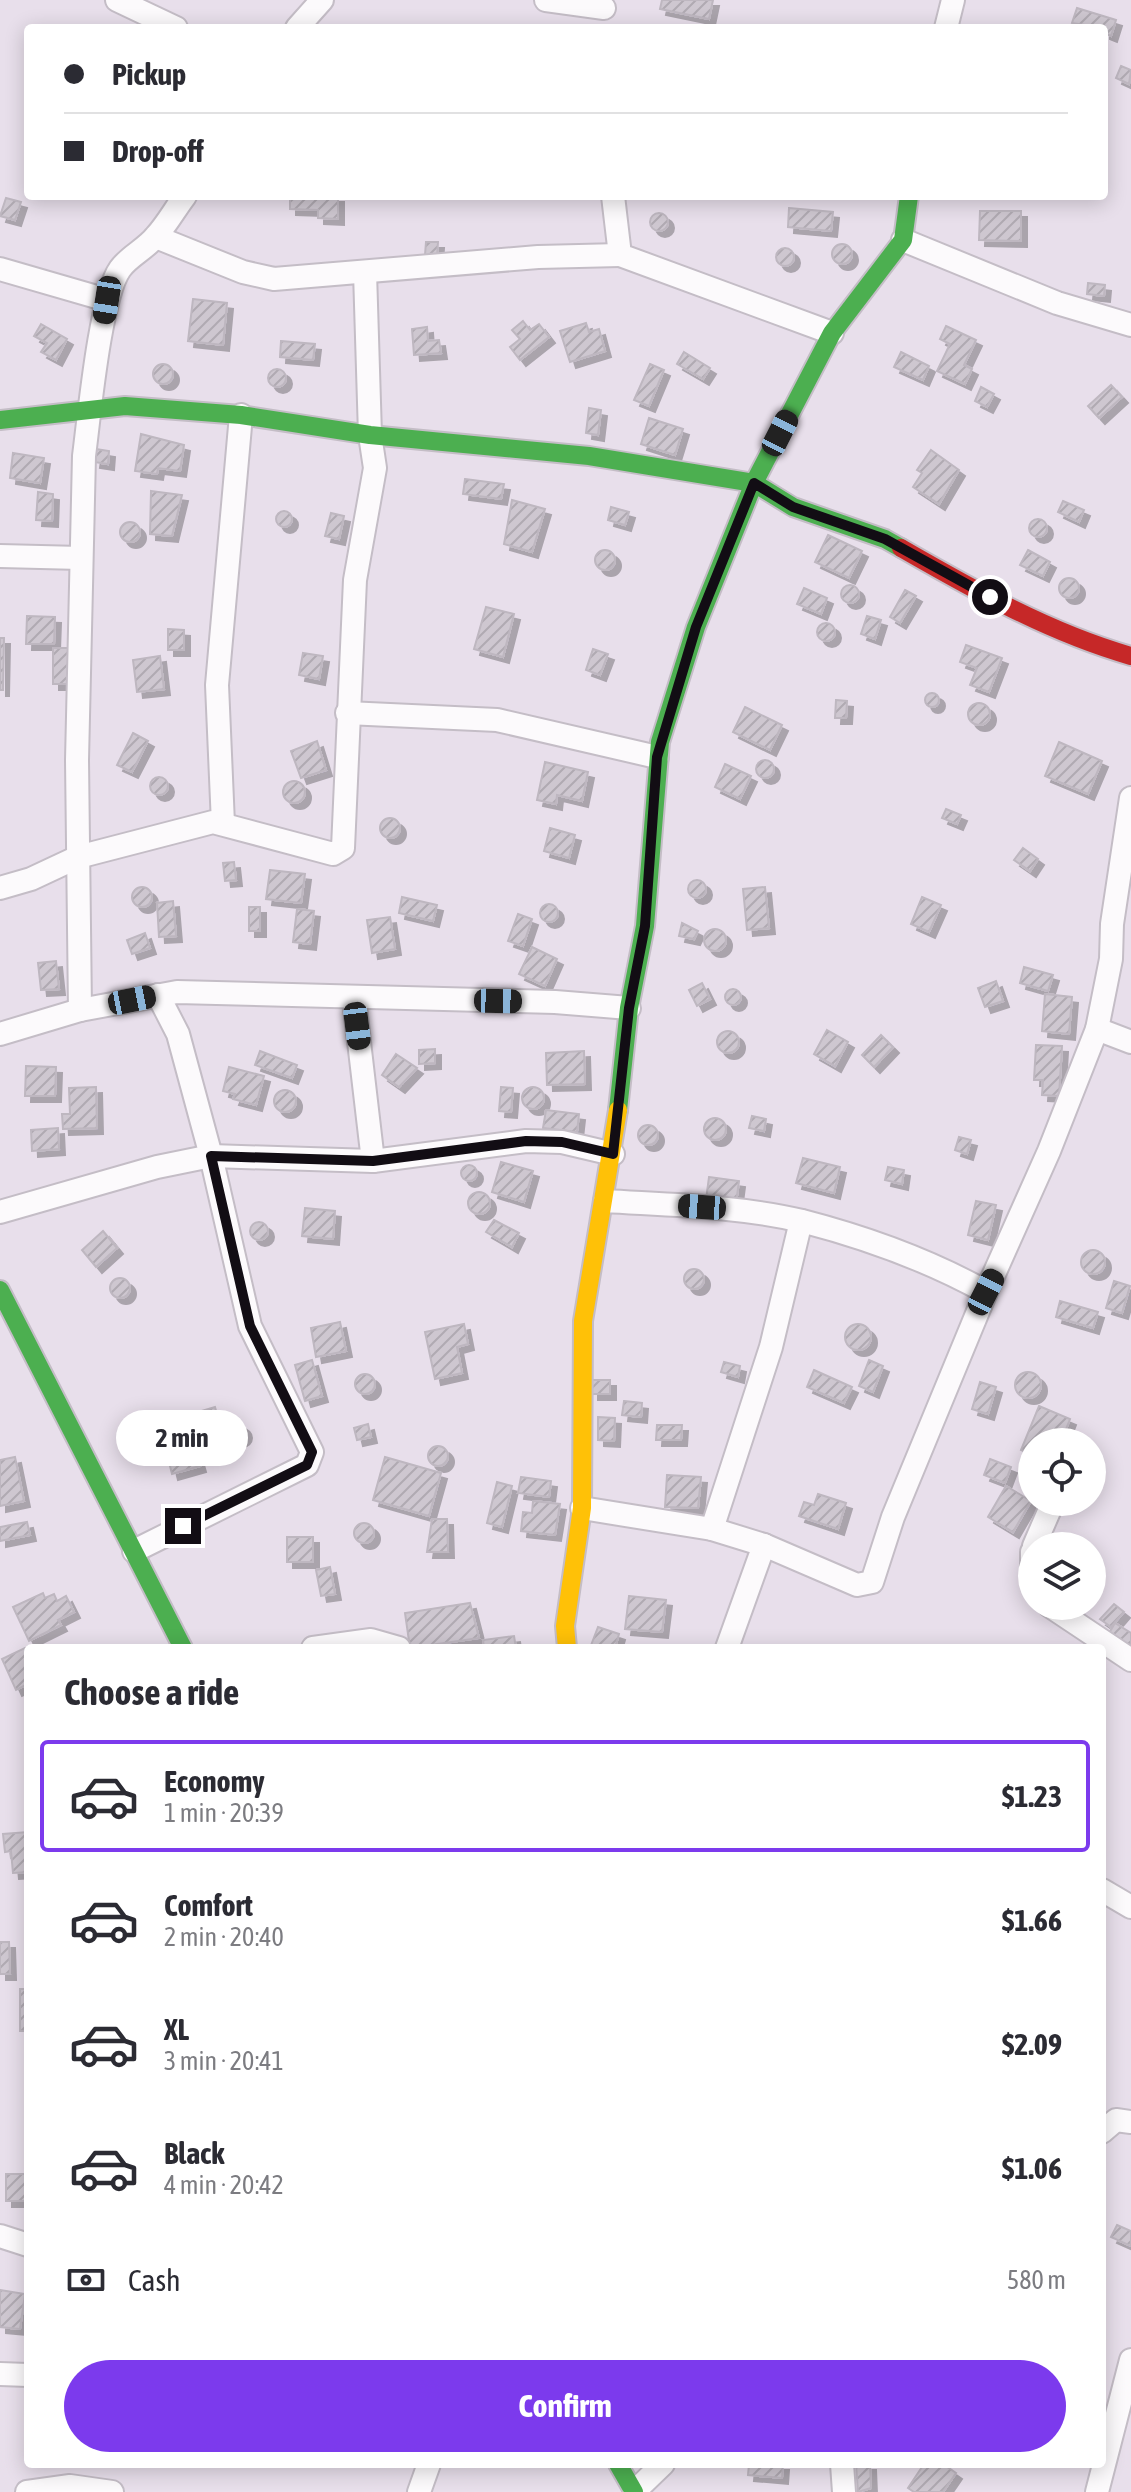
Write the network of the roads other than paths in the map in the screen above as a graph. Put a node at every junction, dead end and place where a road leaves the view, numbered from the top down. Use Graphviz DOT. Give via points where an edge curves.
graph roads {
  1 [pos="117,0"];
  2 [pos="322,0"];
  3 [pos="546,0"];
  4 [pos="953,0"];
  5 [pos="604,12"];
  6 [pos="168,24"];
  7 [pos="301,24"];
  8 [pos="947,24"];
  9 [pos="182,200"];
  10 [pos="613,200"];
  11 [pos="908,200"];
  12 [pos="156,237"];
  13 [pos="903,240"];
  14 [pos="620,255"];
  15 [pos="0,269"];
  16 [pos="365,272"];
  17 [pos="107,300"];
  18 [pos="1131,325"];
  19 [pos="832,333"];
  20 [pos="89,411"];
  21 [pos="241,415"];
  22 [pos="0,420"];
  23 [pos="370,435"];
  24 [pos="754,483"];
  25 [pos="0,556"];
  26 [pos="81,558"];
  27 [pos="1131,656"];
  28 [pos="347,713"];
  29 [pos="657,757"];
  30 [pos="1131,798"];
  31 [pos="223,824"];
  32 [pos="78,857"];
  33 [pos="0,888"];
  34 [pos="158,995"];
  35 [pos="354,999"];
  36 [pos="629,1008"];
  37 [pos="80,1010"];
  38 [pos="1097,1029"];
  39 [pos="0,1034"];
  40 [pos="1131,1042"];
  41 [pos="613,1154"];
  42 [pos="211,1156"];
  43 [pos="373,1161"];
  44 [pos="605,1201"];
  45 [pos="0,1212"];
  46 [pos="801,1221"];
  47 [pos="0,1290"];
  48 [pos="986,1292"];
  49 [pos="582,1508"];
  50 [pos="712,1529"];
  51 [pos="764,1545"];
  52 [pos="134,1551"];
  53 [pos="1071,1620"];
  54 [pos="181,1644"];
  55 [pos="342,1644"];
  56 [pos="385,1644"];
  57 [pos="567,1644"];
  58 [pos="728,1644"];
  59 [pos="1131,1660"];
  60 [pos="1106,1892"];
  61 [pos="1131,1907"];
  62 [pos="1131,2122"];
  63 [pos="1106,2129"];
  64 [pos="0,2236"];
  65 [pos="24,2244"];
  66 [pos="1131,2360"];
  67 [pos="0,2374"];
  68 [pos="24,2375"];
  69 [pos="1106,2457"];
  70 [pos="428,2468"];
  71 [pos="620,2468"];
  72 [pos="659,2468"];
  73 [pos="842,2468"];
  74 [pos="1103,2468"];
  75 [pos="27,2492"];
  76 [pos="112,2492"];
  77 [pos="419,2492"];
  78 [pos="634,2492"];
  79 [pos="844,2492"];
  80 [pos="1097,2492"];
  1 -- 6 [label="street"];
  2 -- 7 [label="street"];
  3 -- 5 [label="street"];
  4 -- 8 [label="street"];
  9 -- 12 [label="street"];
  10 -- 14 [label="street"];
  11 -- 13 [label="street"];
  12 -- 16 [label="street" via="256,277"];
  12 -- 17 [label="street" via="119,270"];
  13 -- 18 [label="street" via="1057,303"];
  13 -- 19 [label="street"];
  14 -- 16 [label="street"];
  14 -- 19 [label="street"];
  15 -- 17 [label="street"];
  16 -- 23 [label="street"];
  17 -- 20 [label="street"];
  19 -- 24 [label="street"];
  20 -- 21 [label="street" via="125,406"];
  20 -- 22 [label="street"];
  20 -- 26 [label="street"];
  21 -- 23 [label="street"];
  21 -- 31 [label="street" via="217,685"];
  23 -- 24 [label="street" via="577,455"];
  23 -- 28 [label="street" via="375,480 355,580"];
  24 -- 27 [label="street" via="793,507 885,539 1086,643"];
  24 -- 29 [label="street" via="696,627"];
  25 -- 26 [label="street"];
  26 -- 32 [label="street"];
  28 -- 29 [label="street" via="497,720"];
  28 -- 31 [label="street" via="345,845 340,852"];
  29 -- 36 [label="street" via="645,926"];
  30 -- 38 [label="street"];
  31 -- 32 [label="street"];
  32 -- 33 [label="street"];
  32 -- 37 [label="street"];
  34 -- 35 [label="street"];
  34 -- 37 [label="street"];
  34 -- 42 [label="street" via="178,1034"];
  35 -- 36 [label="street"];
  35 -- 43 [label="street"];
  36 -- 41 [label="street"];
  37 -- 39 [label="street"];
  38 -- 40 [label="street"];
  38 -- 48 [label="street"];
  41 -- 43 [label="street" via="562,1142 526,1141"];
  41 -- 44 [label="street"];
  42 -- 43 [label="street"];
  42 -- 45 [label="street"];
  42 -- 52 [label="street" via="250,1326 312,1456 307,1465"];
  44 -- 46 [label="street"];
  44 -- 49 [label="street" via="583,1321"];
  46 -- 48 [label="street" via="934,1266"];
  46 -- 50 [label="street" via="771,1347"];
  47 -- 52 [label="street"];
  48 -- 51 [label="street" via="893,1517 872,1582 857,1585"];
  49 -- 50 [label="street"];
  49 -- 57 [label="street"];
  50 -- 51 [label="street"];
  51 -- 58 [label="street"];
  52 -- 54 [label="street"];
  53 -- 59 [label="street"];
  55 -- 56 [label="street"];
  60 -- 61 [label="street"];
  62 -- 63 [label="street" via="1116,2120"];
  64 -- 65 [label="street"];
  66 -- 69 [label="street"];
  67 -- 68 [label="street"];
  70 -- 77 [label="street"];
  71 -- 78 [label="street"];
  72 -- 78 [label="street"];
  73 -- 79 [label="street"];
  74 -- 80 [label="street"];
  75 -- 76 [label="street" via="70,2486"];
}
